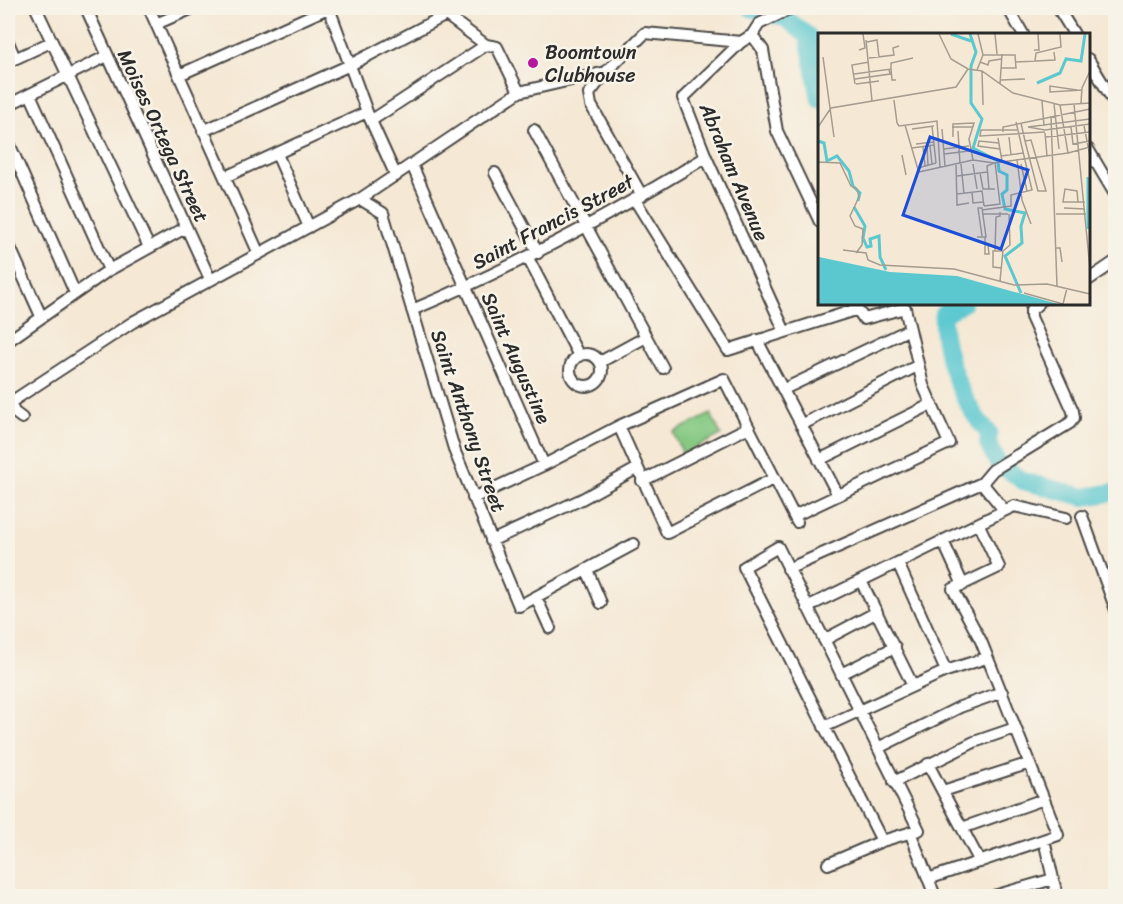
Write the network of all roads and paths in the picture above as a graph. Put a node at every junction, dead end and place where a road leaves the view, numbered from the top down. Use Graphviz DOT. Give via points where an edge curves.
graph roads {
  1 [pos="36,8"];
  2 [pos="86,8"];
  3 [pos="149,8"];
  4 [pos="193,8"];
  5 [pos="328,8"];
  6 [pos="792,8"];
  7 [pos="1008,8"];
  8 [pos="1058,8"];
  9 [pos="1113,8"];
  10 [pos="445,11"];
  11 [pos="1116,12"];
  12 [pos="156,24"];
  13 [pos="1022,33"];
  14 [pos="1073,33"];
  15 [pos="752,35"];
  16 [pos="8,42"];
  17 [pos="51,42"];
  18 [pos="741,42"];
  19 [pos="486,45"];
  20 [pos="107,56"];
  21 [pos="11,60"];
  22 [pos="1090,61"];
  23 [pos="350,65"];
  24 [pos="606,72"];
  25 [pos="67,75"];
  26 [pos="179,75"];
  27 [pos="519,92"];
  28 [pos="30,94"];
  29 [pos="8,105"];
  30 [pos="1116,105"];
  31 [pos="369,116"];
  32 [pos="203,130"];
  33 [pos="534,130"];
  34 [pos="8,141"];
  35 [pos="1090,151"];
  36 [pos="277,154"];
  37 [pos="706,157"];
  38 [pos="412,165"];
  39 [pos="495,173"];
  40 [pos="396,176"];
  41 [pos="225,177"];
  42 [pos="1116,196"];
  43 [pos="360,198"];
  44 [pos="639,198"];
  45 [pos="818,218"];
  46 [pos="309,227"];
  47 [pos="185,228"];
  48 [pos="586,228"];
  49 [pos="8,243"];
  50 [pos="149,247"];
  51 [pos="259,254"];
  52 [pos="533,255"];
  53 [pos="1116,261"];
  54 [pos="109,270"];
  55 [pos="210,279"];
  56 [pos="1090,279"];
  57 [pos="466,288"];
  58 [pos="75,293"];
  59 [pos="1038,304"];
  60 [pos="854,306"];
  61 [pos="412,310"];
  62 [pos="42,316"];
  63 [pos="910,329"];
  64 [pos="785,332"];
  65 [pos="646,338"];
  66 [pos="757,340"];
  67 [pos="8,341"];
  68 [pos="579,356"];
  69 [pos="600,362"];
  70 [pos="917,366"];
  71 [pos="663,368"];
  72 [pos="784,389"];
  73 [pos="932,404"];
  74 [pos="13,409"];
  75 [pos="801,424"];
  76 [pos="619,426"];
  77 [pos="747,428"];
  78 [pos="819,460"];
  79 [pos="544,465"];
  80 [pos="636,469"];
  81 [pos="773,479"];
  82 [pos="642,481"];
  83 [pos="982,483"];
  84 [pos="838,495"];
  85 [pos="473,498"];
  86 [pos="1004,510"];
  87 [pos="1082,516"];
  88 [pos="1066,518"];
  89 [pos="979,525"];
  90 [pos="491,541"];
  91 [pos="942,541"];
  92 [pos="634,544"];
  93 [pos="898,563"];
  94 [pos="788,569"];
  95 [pos="587,570"];
  96 [pos="861,581"];
  97 [pos="963,585"];
  98 [pos="536,597"];
  99 [pos="601,603"];
  100 [pos="807,607"];
  101 [pos="1116,610"];
  102 [pos="877,612"];
  103 [pos="550,628"];
  104 [pos="824,640"];
  105 [pos="895,647"];
  106 [pos="986,658"];
  107 [pos="946,671"];
  108 [pos="841,674"];
  109 [pos="913,686"];
  110 [pos="1002,692"];
  111 [pos="858,711"];
  112 [pos="824,727"];
  113 [pos="1015,728"];
  114 [pos="878,748"];
  115 [pos="1029,763"];
  116 [pos="928,764"];
  117 [pos="894,782"];
  118 [pos="943,791"];
  119 [pos="1044,800"];
  120 [pos="962,828"];
  121 [pos="910,832"];
  122 [pos="1044,840"];
  123 [pos="882,841"];
  124 [pos="980,861"];
  125 [pos="828,864"];
  126 [pos="928,879"];
  127 [pos="1053,879"];
  128 [pos="935,897"];
  129 [pos="994,897"];
  130 [pos="1057,897"];
  1 -- 17 [label="street"];
  2 -- 20 [label="street, Moises Ortega Street"];
  3 -- 12 [label="street"];
  4 -- 12 [label="street"];
  5 -- 23 [label="street"];
  5 -- 26 [label="street"];
  6 -- 15 [label="street" via="759,24"];
  7 -- 13 [label="street"];
  8 -- 14 [label="street"];
  9 -- 11 [label="street"];
  10 -- 19 [label="street"];
  10 -- 23 [label="street"];
  12 -- 26 [label="street"];
  15 -- 18 [label="street"];
  15 -- 45 [label="street" via="763,50 777,131"];
  16 -- 21 [label="street"];
  17 -- 21 [label="street"];
  17 -- 25 [label="street"];
  18 -- 24 [label="street" via="645,33"];
  18 -- 37 [label="street, Abraham Avenue" via="683,98"];
  19 -- 27 [label="street" via="497,47"];
  19 -- 31 [label="street"];
  20 -- 25 [label="street"];
  20 -- 47 [label="street, Moises Ortega Street"];
  22 -- 30 [label="street"];
  23 -- 31 [label="street"];
  23 -- 32 [label="street"];
  24 -- 27 [label="street"];
  24 -- 44 [label="street" via="589,94 591,105"];
  25 -- 28 [label="street"];
  25 -- 50 [label="street"];
  26 -- 32 [label="street"];
  27 -- 38 [label="street"];
  28 -- 29 [label="street"];
  28 -- 54 [label="street"];
  31 -- 36 [label="street"];
  31 -- 40 [label="street"];
  32 -- 41 [label="street"];
  33 -- 48 [label="street"];
  34 -- 58 [label="street"];
  35 -- 42 [label="street"];
  36 -- 41 [label="street"];
  36 -- 46 [label="street"];
  37 -- 44 [label="street, Saint Francis Street"];
  37 -- 64 [label="street, Abraham Avenue"];
  38 -- 40 [label="street"];
  38 -- 57 [label="street, Saint Augustine"];
  39 -- 52 [label="street"];
  40 -- 43 [label="street"];
  41 -- 51 [label="street"];
  43 -- 46 [label="street"];
  43 -- 61 [label="street, Saint Anthony Street" via="383,213"];
  44 -- 48 [label="street, Saint Francis Street"];
  44 -- 66 [label="street" via="728,350"];
  46 -- 51 [label="street"];
  47 -- 50 [label="street"];
  47 -- 55 [label="street, Moises Ortega Street"];
  48 -- 52 [label="street, Saint Francis Street"];
  48 -- 65 [label="street"];
  49 -- 62 [label="street"];
  50 -- 54 [label="street"];
  51 -- 55 [label="street"];
  52 -- 57 [label="street, Saint Francis Street"];
  52 -- 68 [label="street"];
  53 -- 56 [label="street"];
  54 -- 58 [label="street"];
  55 -- 74 [label="street" via="133,322"];
  57 -- 61 [label="street, Saint Francis Street"];
  57 -- 79 [label="street, Saint Augustine"];
  58 -- 62 [label="street"];
  59 -- 83 [label="street" via="1030,310 1031,317 1074,418 993,470"];
  60 -- 63 [label="street" via="864,319 905,308"];
  60 -- 64 [label="street"];
  61 -- 85 [label="street, Saint Anthony Street"];
  62 -- 67 [label="street"];
  63 -- 70 [label="street"];
  63 -- 72 [label="street"];
  64 -- 66 [label="street"];
  65 -- 69 [label="street"];
  65 -- 71 [label="street"];
  66 -- 72 [label="street"];
  68 -- 69 [label="street" via="591,355"];
  68 -- 69 [label="street" via="570,372 581,385 598,380"];
  70 -- 73 [label="street"];
  70 -- 75 [label="street"];
  72 -- 75 [label="street"];
  73 -- 78 [label="street"];
  73 -- 84 [label="street" via="949,442"];
  75 -- 78 [label="street"];
  76 -- 77 [label="street" via="724,379"];
  76 -- 79 [label="street"];
  76 -- 80 [label="street"];
  77 -- 81 [label="street"];
  77 -- 82 [label="street"];
  78 -- 84 [label="street"];
  79 -- 85 [label="street"];
  80 -- 82 [label="street"];
  80 -- 90 [label="street"];
  81 -- 82 [label="street" via="667,533"];
  81 -- 84 [label="street" via="795,519"];
  83 -- 86 [label="street"];
  83 -- 94 [label="street"];
  85 -- 90 [label="street, Saint Anthony Street"];
  86 -- 88 [label="street" via="1014,506"];
  86 -- 89 [label="street"];
  87 -- 101 [label="street"];
  89 -- 91 [label="street"];
  89 -- 97 [label="street" via="999,567"];
  90 -- 98 [label="street, Saint Anthony Street" via="519,606"];
  91 -- 93 [label="street"];
  91 -- 97 [label="street"];
  92 -- 95 [label="street"];
  93 -- 96 [label="street"];
  93 -- 107 [label="street"];
  94 -- 100 [label="street"];
  94 -- 112 [label="street" via="778,547 744,567"];
  95 -- 98 [label="street"];
  95 -- 99 [label="street"];
  96 -- 100 [label="street"];
  96 -- 102 [label="street"];
  97 -- 106 [label="street" via="953,589"];
  98 -- 103 [label="street"];
  100 -- 104 [label="street"];
  102 -- 104 [label="street"];
  102 -- 105 [label="street"];
  104 -- 108 [label="street"];
  105 -- 108 [label="street"];
  105 -- 109 [label="street"];
  106 -- 107 [label="street"];
  106 -- 110 [label="street"];
  107 -- 109 [label="street"];
  108 -- 111 [label="street"];
  109 -- 111 [label="street"];
  110 -- 113 [label="street"];
  110 -- 114 [label="street" via="960,707"];
  111 -- 112 [label="street"];
  111 -- 114 [label="street"];
  112 -- 123 [label="street"];
  113 -- 115 [label="street"];
  113 -- 116 [label="street"];
  114 -- 117 [label="street"];
  115 -- 118 [label="street"];
  115 -- 119 [label="street"];
  116 -- 117 [label="street"];
  116 -- 118 [label="street"];
  117 -- 121 [label="street" via="919,830"];
  118 -- 120 [label="street"];
  119 -- 120 [label="street"];
  119 -- 122 [label="street" via="1058,835"];
  120 -- 124 [label="street"];
  121 -- 123 [label="street"];
  121 -- 126 [label="street"];
  122 -- 124 [label="street"];
  122 -- 127 [label="street"];
  123 -- 125 [label="street"];
  124 -- 126 [label="street"];
  126 -- 128 [label="street"];
  127 -- 129 [label="street"];
  127 -- 130 [label="street"];
}
